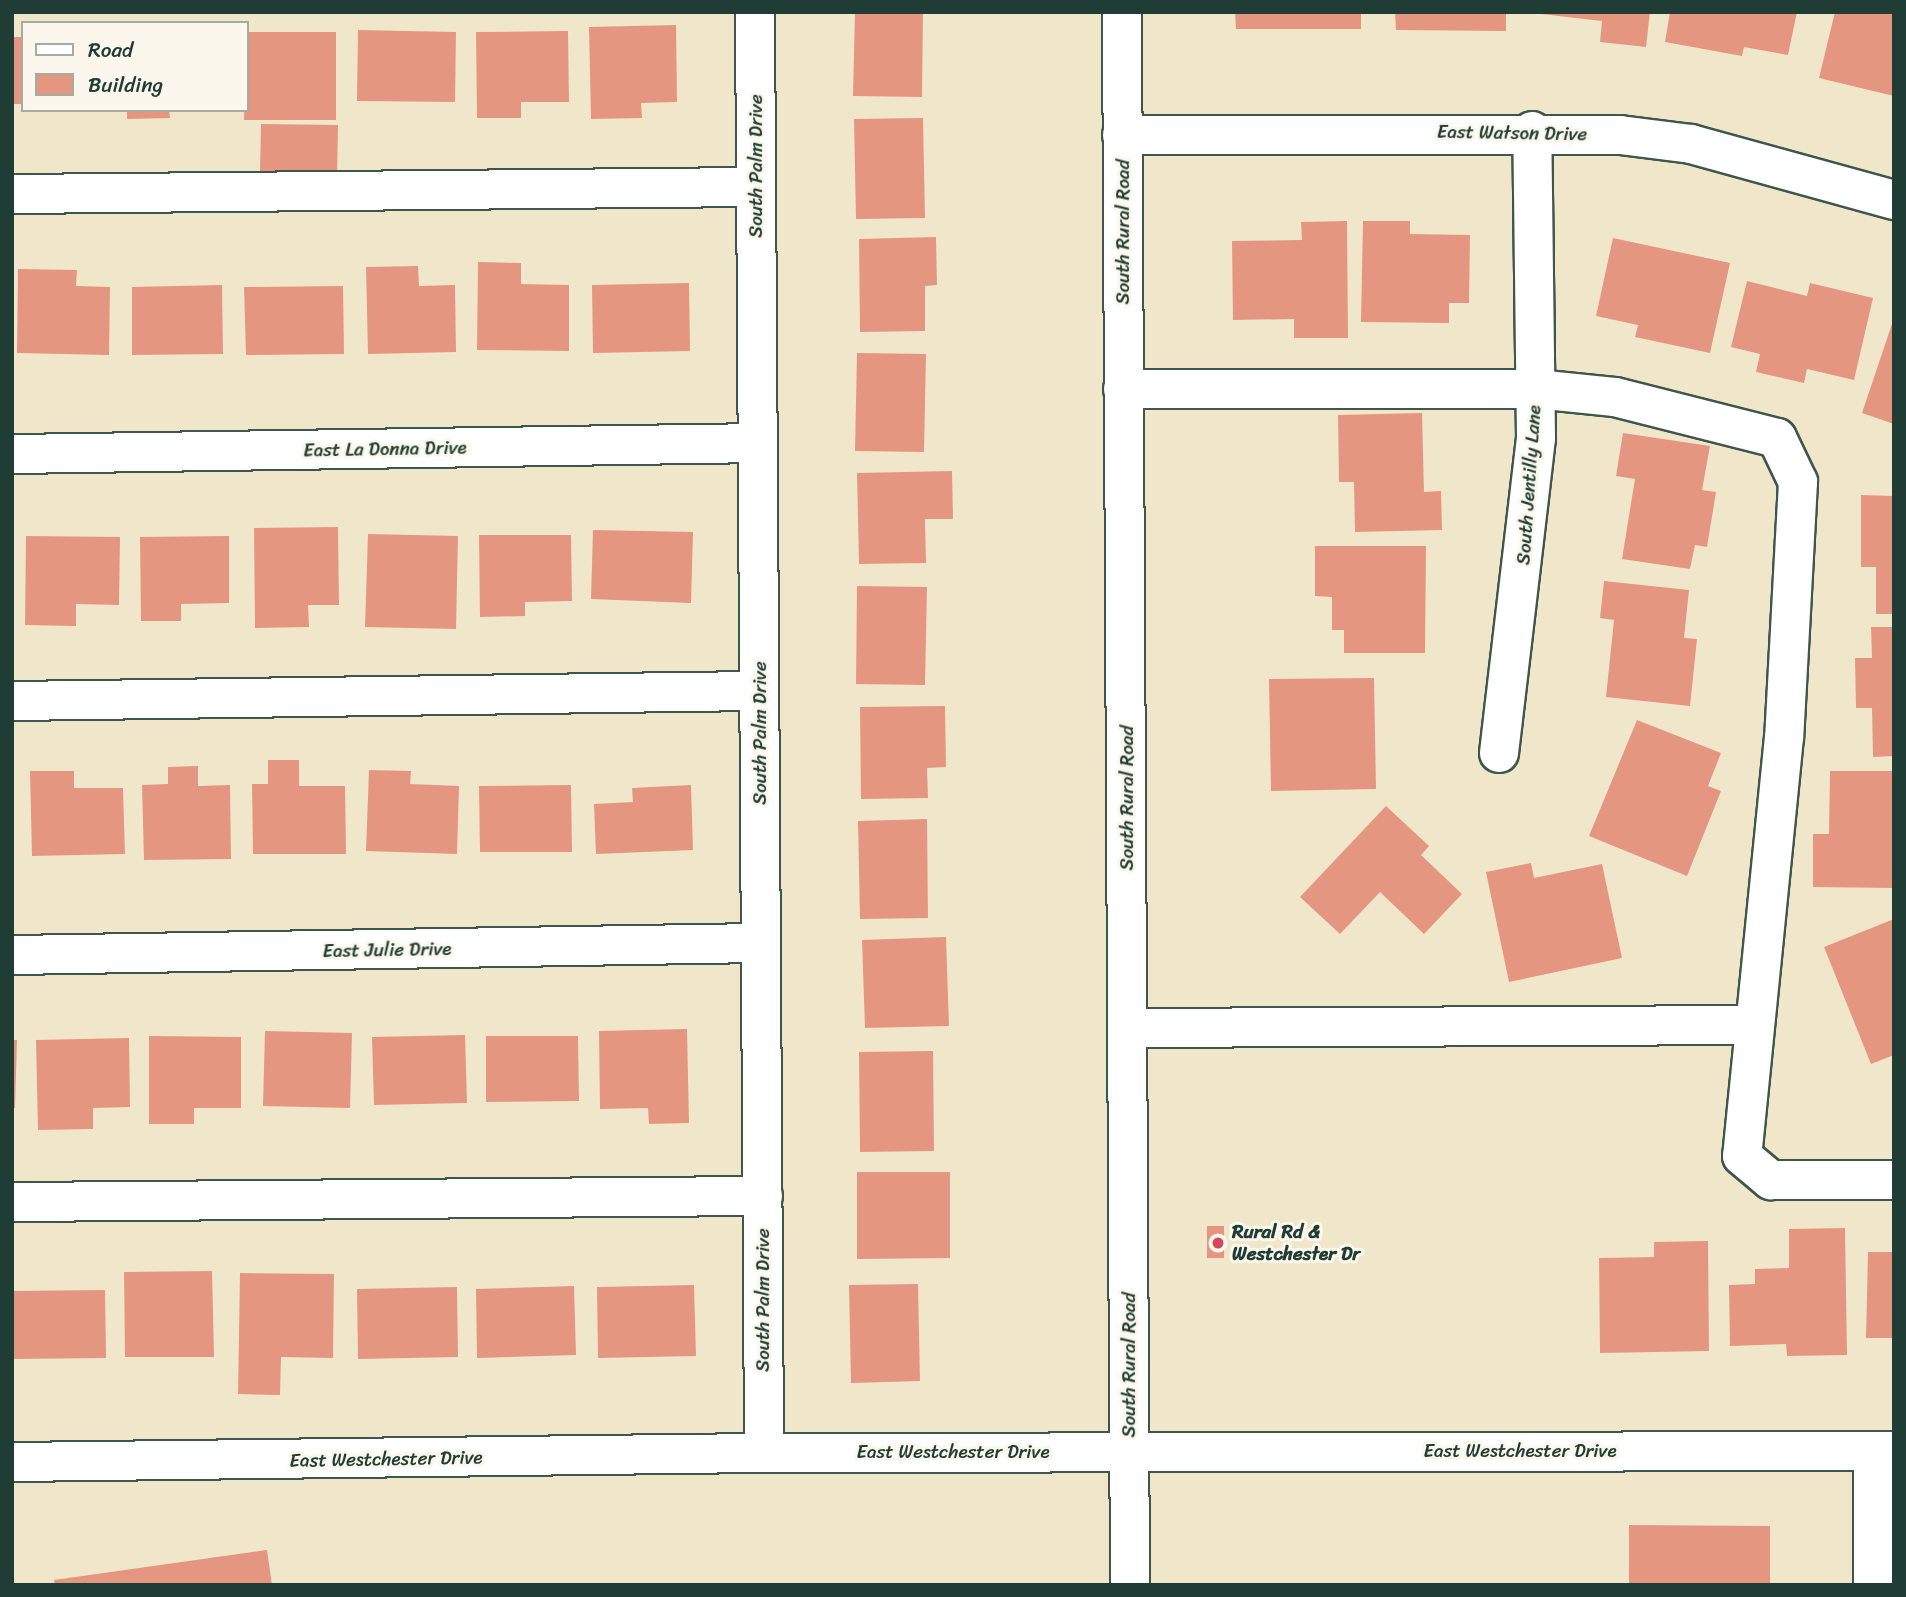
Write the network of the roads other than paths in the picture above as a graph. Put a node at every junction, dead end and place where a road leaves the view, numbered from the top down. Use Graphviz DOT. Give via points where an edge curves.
graph roads {
  1 [pos="755,12"];
  2 [pos="1122,12"];
  3 [pos="1532,131"];
  4 [pos="1122,135"];
  5 [pos="756,187"];
  6 [pos="12,194"];
  7 [pos="1894,200"];
  8 [pos="1123,389"];
  9 [pos="1536,389"];
  10 [pos="758,443"];
  11 [pos="12,454"];
  12 [pos="759,691"];
  13 [pos="12,701"];
  14 [pos="1499,753"];
  15 [pos="761,943"];
  16 [pos="12,956"];
  17 [pos="1754,1025"];
  18 [pos="1128,1028"];
  19 [pos="1894,1180"];
  20 [pos="762,1196"];
  21 [pos="12,1202"];
  22 [pos="1130,1451"];
  23 [pos="1883,1452"];
  24 [pos="764,1453"];
  25 [pos="12,1462"];
  26 [pos="1130,1585"];
  27 [pos="1873,1585"];
  1 -- 5 [label="street, South Palm Drive"];
  2 -- 4 [label="street, South Rural Road"];
  3 -- 4 [label="street, East Watson Drive"];
  3 -- 7 [label="street, East Watson Drive" via="1691,144"];
  3 -- 9 [label="street, South Jentilly Lane"];
  4 -- 8 [label="street, South Rural Road"];
  5 -- 6 [label="street"];
  5 -- 10 [label="street, South Palm Drive"];
  8 -- 9 [label="street"];
  8 -- 18 [label="street, South Rural Road"];
  9 -- 14 [label="street, South Jentilly Lane" via="1532,494"];
  9 -- 17 [label="street" via="1615,397 1777,438 1798,482 1784,737"];
  10 -- 11 [label="street, East La Donna Drive"];
  10 -- 12 [label="street, South Palm Drive"];
  12 -- 13 [label="street"];
  12 -- 15 [label="street, South Palm Drive"];
  15 -- 16 [label="street, East Julie Drive"];
  15 -- 20 [label="street, South Palm Drive"];
  17 -- 18 [label="street"];
  17 -- 19 [label="street" via="1742,1156 1771,1180"];
  18 -- 22 [label="street, South Rural Road"];
  20 -- 21 [label="street"];
  20 -- 24 [label="street, South Palm Drive"];
  22 -- 23 [label="street, East Westchester Drive"];
  22 -- 24 [label="street, East Westchester Drive"];
  22 -- 26 [label="street, South Rural Road"];
  23 -- 27 [label="street"];
  24 -- 25 [label="street, East Westchester Drive"];
}
